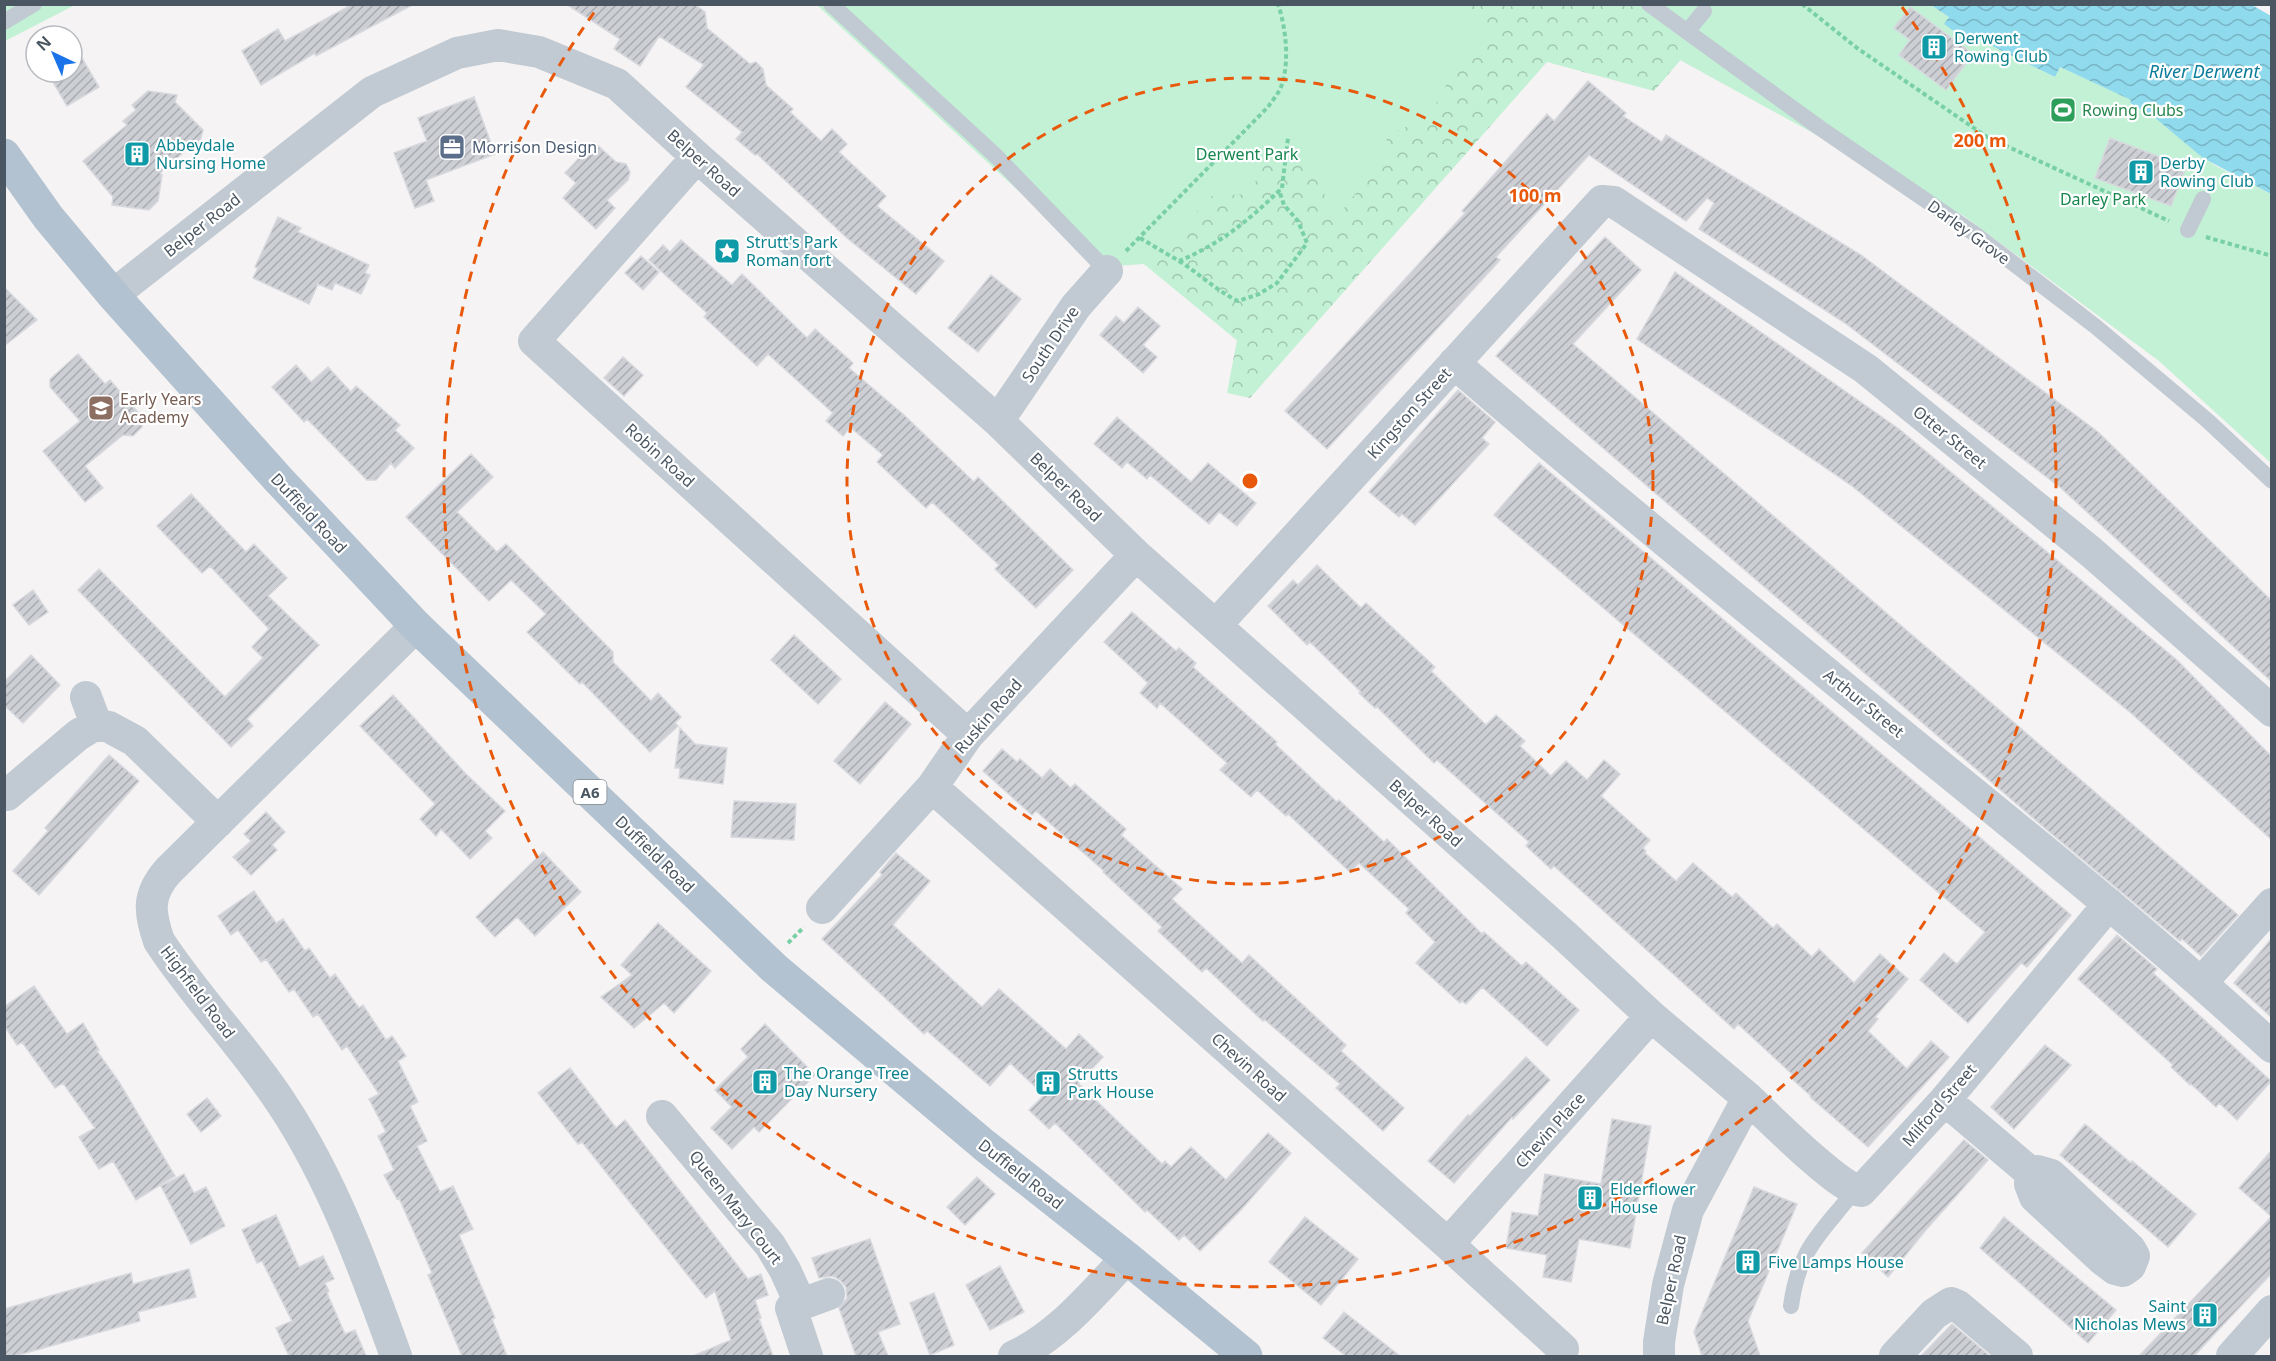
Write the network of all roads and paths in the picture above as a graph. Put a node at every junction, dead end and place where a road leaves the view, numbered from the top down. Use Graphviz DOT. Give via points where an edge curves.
graph roads {
  1 [pos="34,4"];
  2 [pos="831,4"];
  3 [pos="1278,4"];
  4 [pos="1649,4"];
  5 [pos="1802,4"];
  6 [pos="1704,11"];
  7 [pos="4,22"];
  8 [pos="1687,32"];
  9 [pos="1288,138"];
  10 [pos="4,155"];
  11 [pos="697,157"];
  12 [pos="1279,190"];
  13 [pos="2203,199"];
  14 [pos="1602,201"];
  15 [pos="2188,230"];
  16 [pos="1140,238"];
  17 [pos="2271,256"];
  18 [pos="1179,261"];
  19 [pos="1107,271"];
  20 [pos="113,295"];
  21 [pos="1454,363"];
  22 [pos="998,422"];
  23 [pos="2271,481"];
  24 [pos="1136,555"];
  25 [pos="1216,625"];
  26 [pos="416,626"];
  27 [pos="2271,711"];
  28 [pos="968,735"];
  29 [pos="932,787"];
  30 [pos="8,795"];
  31 [pos="219,822"];
  32 [pos="2109,904"];
  33 [pos="2271,904"];
  34 [pos="814,916"];
  35 [pos="787,945"];
  36 [pos="2202,983"];
  37 [pos="1651,1016"];
  38 [pos="2271,1047"];
  39 [pos="1748,1098"];
  40 [pos="1945,1100"];
  41 [pos="662,1116"];
  42 [pos="2031,1173"];
  43 [pos="1854,1191"];
  44 [pos="1448,1244"];
  45 [pos="1127,1258"];
  46 [pos="1791,1306"];
  47 [pos="2271,1311"];
  48 [pos="1563,1349"];
  49 [pos="396,1356"];
  50 [pos="807,1356"];
  51 [pos="1014,1356"];
  52 [pos="1246,1356"];
  53 [pos="1659,1356"];
  54 [pos="1895,1356"];
  55 [pos="2017,1356"];
  56 [pos="2232,1356"];
  1 -- 7 [label="lane"];
  2 -- 19 [label="lane" via="997,157"];
  3 -- 16 [label="path" via="1285,46 1281,86 1250,127"];
  4 -- 8 [label="lane, Darley Grove"];
  5 -- 15 [label="path" via="1857,48 1987,137"];
  6 -- 8 [label="lane"];
  8 -- 23 [label="lane, Darley Grove" via="1975,234 2086,319 2208,421"];
  9 -- 12 [label="path"];
  10 -- 20 [label="main road, Duffield Road / A6" via="48,217"];
  11 -- 20 [label="street, Belper Road" via="617,84 539,52 498,45 457,53 372,92"];
  11 -- 22 [label="street, Belper Road"];
  11 -- 28 [label="street, Robin Road" via="534,341"];
  12 -- 18 [label="path" via="1234,231"];
  12 -- 18 [label="path" via="1284,206 1298,221 1307,243 1277,283 1238,301 1218,292"];
  13 -- 15 [label="lane"];
  14 -- 21 [label="street, Kingston Street"];
  14 -- 27 [label="street, Otter Street" via="1614,202 1866,369 2091,552"];
  15 -- 17 [label="path"];
  16 -- 18 [label="path"];
  16 -- 19 [label="path"];
  19 -- 22 [label="street, South Drive" via="1076,306"];
  20 -- 26 [label="main road, Duffield Road / A6"];
  21 -- 25 [label="street, Kingston Street"];
  21 -- 32 [label="street, Arthur Street"];
  22 -- 24 [label="street, Belper Road"];
  24 -- 25 [label="street, Belper Road"];
  24 -- 28 [label="street, Ruskin Road"];
  25 -- 37 [label="street, Belper Road"];
  26 -- 31 [label="street, Highfield Road"];
  26 -- 45 [label="main road, Duffield Road / A6" via="774,968 984,1145"];
  28 -- 29 [label="street, Ruskin Road"];
  29 -- 34 [label="street, Ruskin Road"];
  29 -- 44 [label="street, Chevin Road"];
  30 -- 31 [label="street" via="78,735 91,711 109,727 135,741"];
  31 -- 49 [label="street, Highfield Road" via="168,871 154,891 156,931 164,948 281,1103 312,1152 368,1278"];
  32 -- 36 [label="street, Arthur Street"];
  32 -- 40 [label="street, Milford Street"];
  33 -- 36 [label="street"];
  34 -- 35 [label="path"];
  36 -- 38 [label="street, Arthur Street"];
  37 -- 39 [label="street, Belper Road"];
  37 -- 44 [label="street, Chevin Place"];
  39 -- 43 [label="street"];
  39 -- 53 [label="street, Belper Road" via="1688,1210 1668,1285"];
  40 -- 42 [label="street"];
  40 -- 43 [label="street, Milford Street" via="1865,1188"];
  41 -- 50 [label="street, Queen Mary Court" via="770,1245 786,1270 815,1300 791,1308"];
  43 -- 46 [label="lane" via="1810,1244 1795,1279"];
  44 -- 48 [label="street, Chevin Road"];
  45 -- 51 [label="street" via="1055,1330"];
  45 -- 52 [label="main road, Duffield Road / A6"];
  47 -- 56 [label="street"];
  54 -- 55 [label="street" via="1934,1314 1951,1303"];
}
